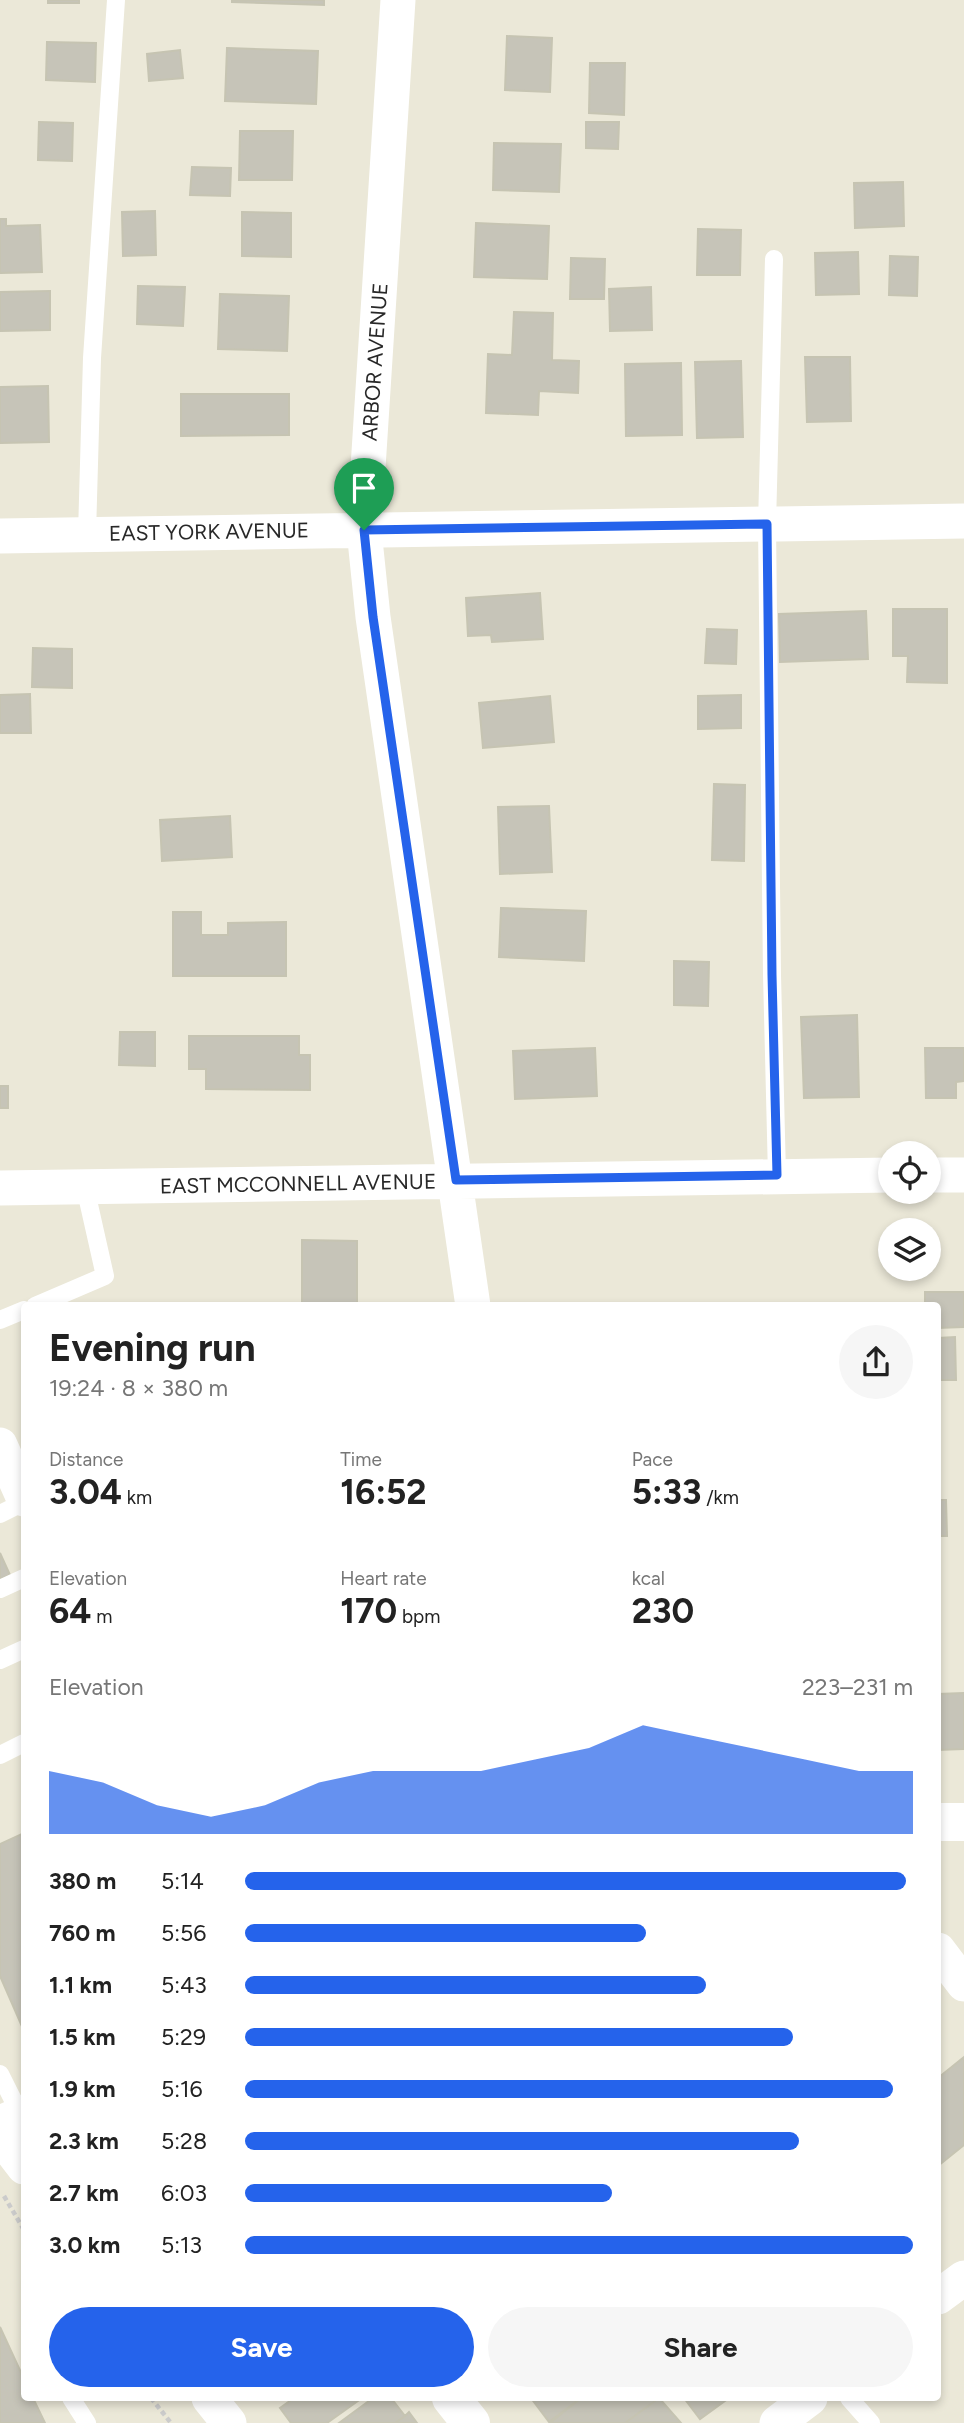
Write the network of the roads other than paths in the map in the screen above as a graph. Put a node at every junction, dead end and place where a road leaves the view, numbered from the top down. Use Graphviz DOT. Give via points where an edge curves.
graph roads {
  1 [pos="116,0"];
  2 [pos="398,0"];
  3 [pos="774,259"];
  4 [pos="964,521"];
  5 [pos="767,524"];
  6 [pos="364,530"];
  7 [pos="87,534"];
  8 [pos="0,536"];
  9 [pos="777,1175"];
  10 [pos="878,1175"];
  11 [pos="941,1175"];
  12 [pos="964,1175"];
  13 [pos="456,1180"];
  14 [pos="0,1188"];
  15 [pos="85,1188"];
  16 [pos="44,1302"];
  17 [pos="472,1302"];
  18 [pos="21,1311"];
  19 [pos="0,1320"];
  20 [pos="0,1445"];
  21 [pos="21,1493"];
  22 [pos="21,1502"];
  23 [pos="0,1514"];
  24 [pos="21,1578"];
  25 [pos="0,1589"];
  26 [pos="21,1650"];
  27 [pos="0,1660"];
  28 [pos="21,1744"];
  29 [pos="0,1755"];
  30 [pos="941,1822"];
  31 [pos="964,1822"];
  32 [pos="0,2074"];
  33 [pos="11,2123"];
  34 [pos="21,2157"];
  35 [pos="964,2278"];
  36 [pos="941,2295"];
  37 [pos="73,2401"];
  38 [pos="211,2401"];
  39 [pos="454,2401"];
  40 [pos="806,2401"];
  41 [pos="852,2401"];
  42 [pos="87,2423"];
  43 [pos="229,2423"];
  44 [pos="471,2423"];
  45 [pos="777,2423"];
  46 [pos="871,2423"];
  1 -- 7 [label="lane" via="92,358"];
  2 -- 6 [label="street, ARBOR AVENUE"];
  3 -- 5 [label="lane"];
  4 -- 5 [label="street, EAST YORK AVENUE"];
  5 -- 6 [label="street, EAST YORK AVENUE"];
  5 -- 9 [label="lane"];
  6 -- 7 [label="street, EAST YORK AVENUE"];
  6 -- 13 [label="street, ARBOR AVENUE"];
  7 -- 8 [label="street, EAST YORK AVENUE"];
  9 -- 10 [label="street, EAST MCCONNELL AVENUE"];
  9 -- 13 [label="street, EAST MCCONNELL AVENUE"];
  11 -- 12 [label="street"];
  13 -- 15 [label="street, EAST MCCONNELL AVENUE"];
  13 -- 17 [label="street, ARBOR AVENUE"];
  14 -- 15 [label="street, EAST MCCONNELL AVENUE"];
  15 -- 16 [label="lane" via="105,1276"];
  18 -- 19 [label="lane"];
  20 -- 21 [label="street"];
  22 -- 23 [label="lane"];
  24 -- 25 [label="lane"];
  26 -- 27 [label="lane"];
  28 -- 29 [label="lane"];
  30 -- 31 [label="street"];
  32 -- 33 [label="lane"];
  33 -- 34 [label="street"];
  35 -- 36 [label="street"];
  37 -- 42 [label="lane"];
  38 -- 43 [label="street"];
  39 -- 44 [label="street"];
  40 -- 45 [label="street"];
  41 -- 46 [label="lane"];
}
